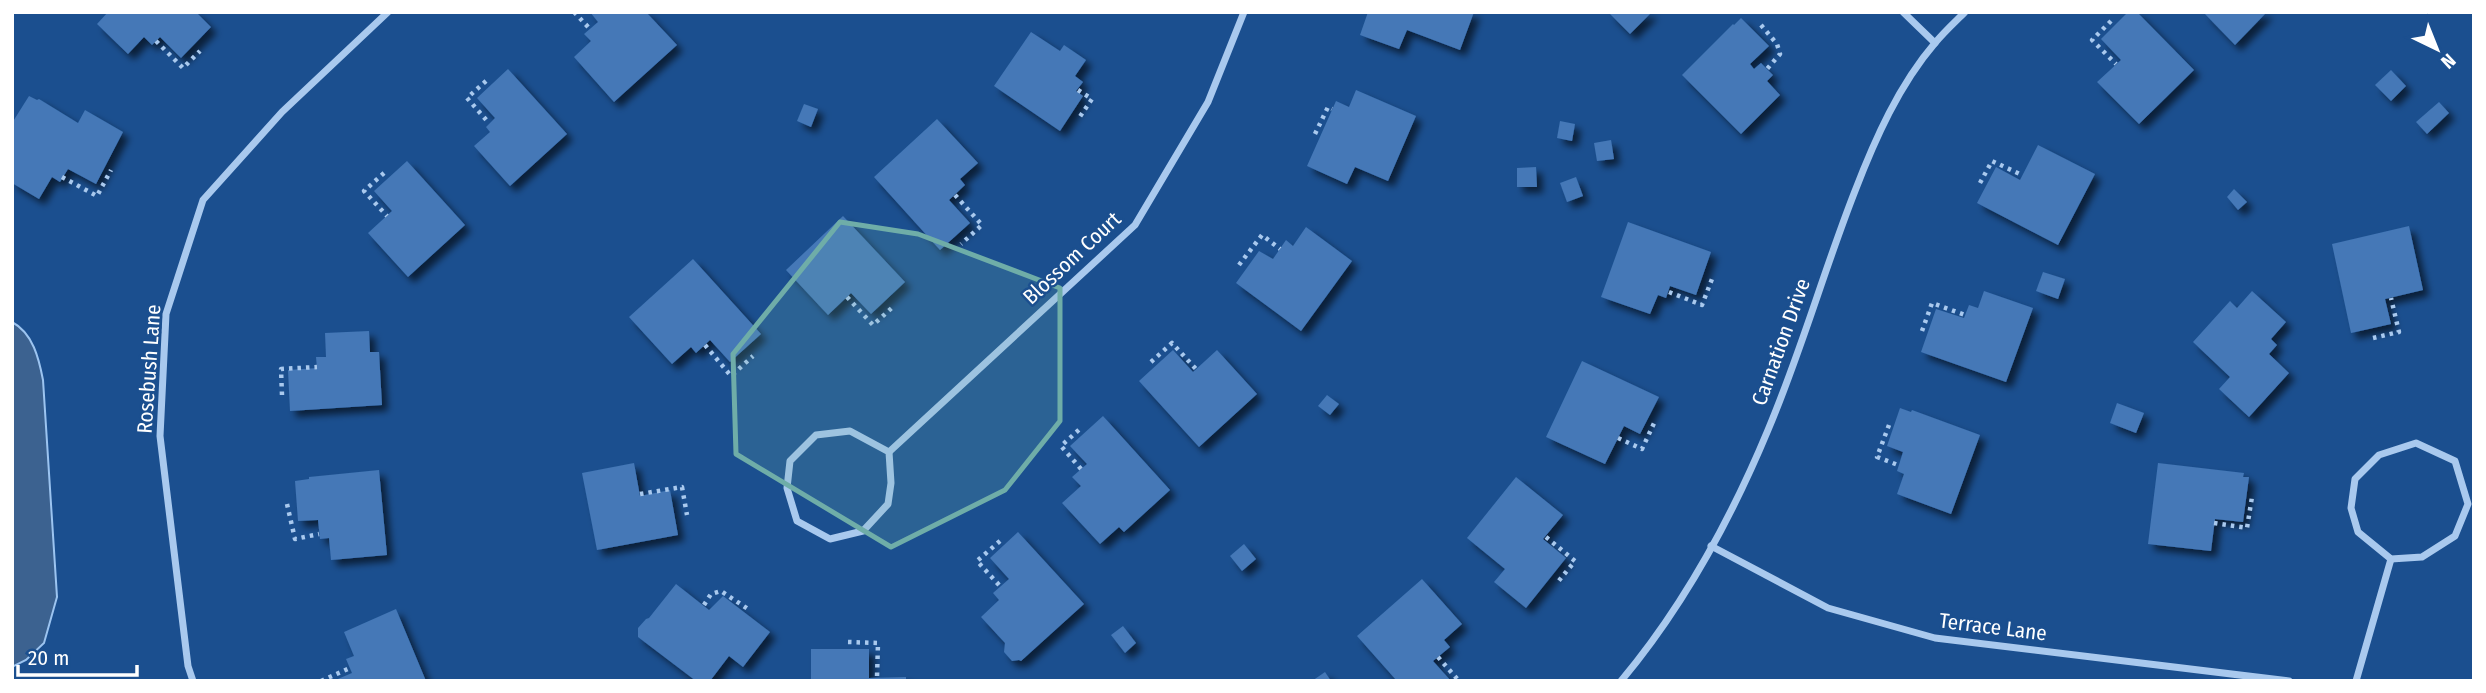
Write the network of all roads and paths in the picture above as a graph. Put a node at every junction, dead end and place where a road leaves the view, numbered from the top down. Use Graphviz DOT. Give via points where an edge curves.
graph roads {
  1 [pos="388,12"];
  2 [pos="574,12"];
  3 [pos="1244,12"];
  4 [pos="1903,12"];
  5 [pos="1965,12"];
  6 [pos="2111,21"];
  7 [pos="1761,25"];
  8 [pos="590,29"];
  9 [pos="156,41"];
  10 [pos="1935,43"];
  11 [pos="200,51"];
  12 [pos="2116,64"];
  13 [pos="1767,69"];
  14 [pos="486,81"];
  15 [pos="1078,90"];
  16 [pos="1332,109"];
  17 [pos="1079,118"];
  18 [pos="489,123"];
  19 [pos="1315,134"];
  20 [pos="111,170"];
  21 [pos="384,173"];
  22 [pos="2022,175"];
  23 [pos="62,177"];
  24 [pos="1980,183"];
  25 [pos="955,195"];
  26 [pos="387,216"];
  27 [pos="961,244"];
  28 [pos="1280,249"];
  29 [pos="1239,265"];
  30 [pos="1712,279"];
  31 [pos="1668,292"];
  32 [pos="847,297"];
  33 [pos="2391,298"];
  34 [pos="895,305"];
  35 [pos="1965,315"];
  36 [pos="1923,331"];
  37 [pos="2373,338"];
  38 [pos="705,345"];
  39 [pos="753,356"];
  40 [pos="1151,362"];
  41 [pos="317,367"];
  42 [pos="1196,369"];
  43 [pos="282,395"];
  44 [pos="1657,419"];
  45 [pos="1889,425"];
  46 [pos="1082,427"];
  47 [pos="1618,438"];
  48 [pos="889,452"];
  49 [pos="1898,465"];
  50 [pos="1081,469"];
  51 [pos="640,495"];
  52 [pos="2252,498"];
  53 [pos="287,504"];
  54 [pos="687,514"];
  55 [pos="2214,523"];
  56 [pos="319,534"];
  57 [pos="1546,537"];
  58 [pos="1000,541"];
  59 [pos="1711,546"];
  60 [pos="2391,559"];
  61 [pos="1557,583"];
  62 [pos="1000,586"];
  63 [pos="704,605"];
  64 [pos="748,609"];
  65 [pos="848,642"];
  66 [pos="1438,657"];
  67 [pos="350,668"];
  68 [pos="877,677"];
  69 [pos="193,681"];
  70 [pos="321,681"];
  71 [pos="1459,681"];
  72 [pos="1621,681"];
  73 [pos="2289,681"];
  74 [pos="2356,681"];
  1 -- 69 [label="street, Rosebush Lane" via="282,112 203,200 166,314 160,436"];
  2 -- 8 [label="path"];
  3 -- 48 [label="street, Blossom Court" via="1208,102 1135,225"];
  4 -- 10 [label="street"];
  5 -- 10 [label="street, Carnation Drive"];
  6 -- 12 [label="path" via="2092,40"];
  7 -- 13 [label="path" via="1780,54"];
  9 -- 11 [label="path" via="183,68"];
  10 -- 59 [label="street, Carnation Drive" via="1906,83 1866,162 1769,429 1740,496"];
  14 -- 18 [label="path" via="467,98"];
  15 -- 17 [label="path" via="1092,99"];
  16 -- 19 [label="path" via="1328,107"];
  20 -- 23 [label="path" via="97,196"];
  21 -- 26 [label="path" via="364,191"];
  22 -- 24 [label="path" via="1992,161"];
  25 -- 27 [label="path" via="982,225"];
  28 -- 29 [label="path" via="1262,235"];
  30 -- 31 [label="path" via="1702,305"];
  32 -- 34 [label="path" via="873,325"];
  33 -- 37 [label="path" via="2399,332"];
  35 -- 36 [label="path" via="1932,303"];
  38 -- 39 [label="path" via="732,376"];
  40 -- 42 [label="path" via="1172,343"];
  41 -- 43 [label="path" via="281,369"];
  44 -- 47 [label="path" via="1642,449"];
  45 -- 49 [label="path" via="1877,457"];
  46 -- 50 [label="path" via="1061,446"];
  48 -- 48 [label="street" via="850,431 816,435 790,461 787,488 797,521 830,539 863,531 888,504"];
  51 -- 54 [label="path" via="682,487"];
  52 -- 55 [label="path" via="2247,528"];
  53 -- 56 [label="path" via="296,539"];
  57 -- 61 [label="path" via="1575,561"];
  58 -- 62 [label="path" via="978,561"];
  59 -- 72 [label="street, Carnation Drive" via="1656,635"];
  59 -- 73 [label="street, Terrace Lane" via="1828,608 1935,638"];
  60 -- 60 [label="street" via="2422,558 2455,536 2469,504 2455,461 2416,443 2379,456 2356,479 2351,508 2358,532"];
  60 -- 74 [label="street"];
  63 -- 64 [label="path" via="711,594 720,591"];
  65 -- 68 [label="path" via="878,643"];
  66 -- 71 [label="path"];
  67 -- 70 [label="path"];
}
